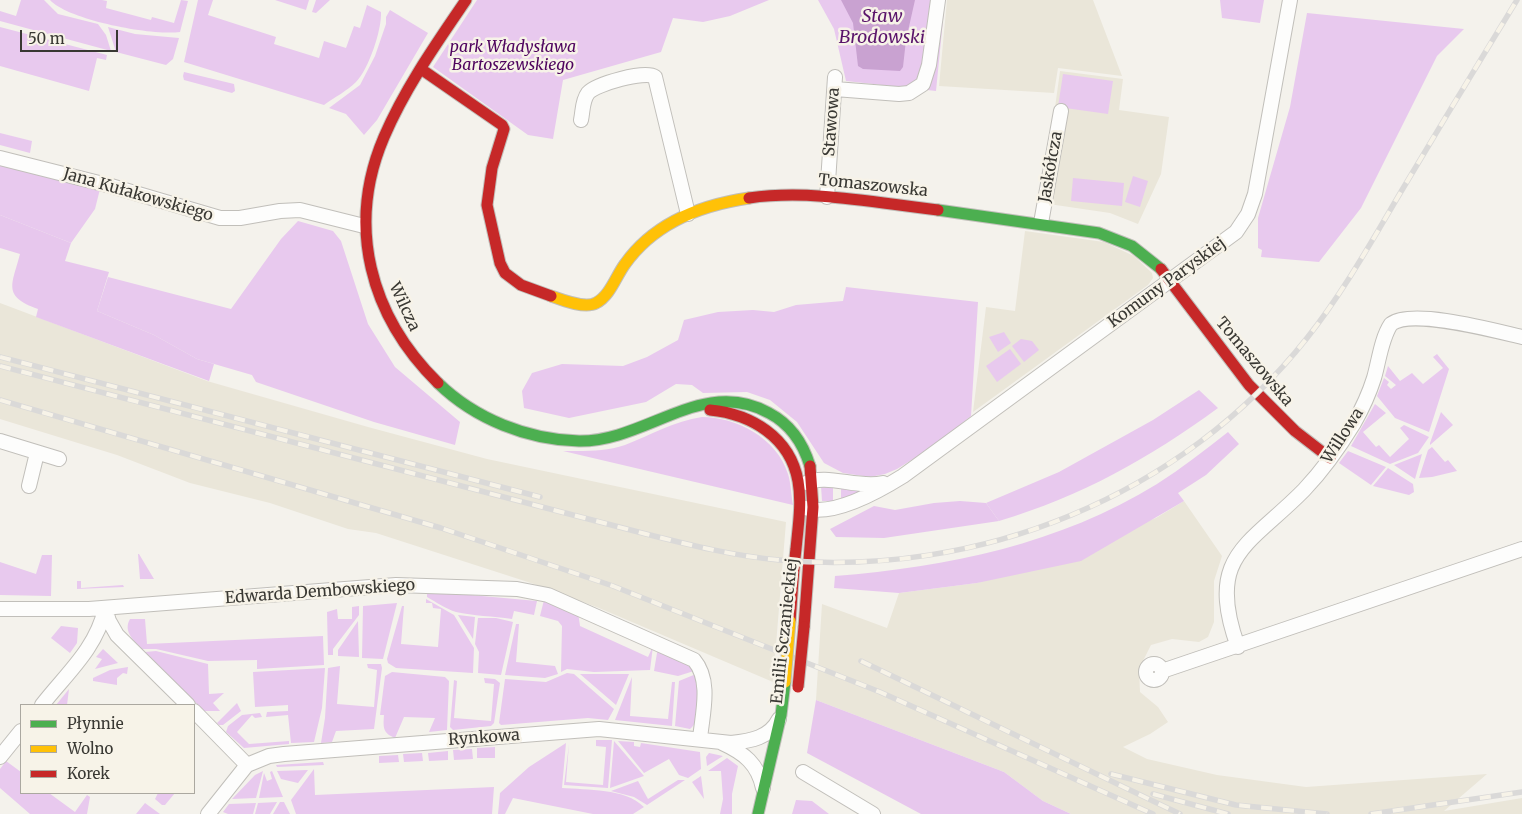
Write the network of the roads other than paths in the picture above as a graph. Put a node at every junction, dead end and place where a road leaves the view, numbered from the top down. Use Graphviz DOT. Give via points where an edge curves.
graph roads {
  1 [pos="466,0"];
  2 [pos="938,0"];
  3 [pos="1290,0"];
  4 [pos="421,69"];
  5 [pos="1061,111"];
  6 [pos="582,120"];
  7 [pos="0,158"];
  8 [pos="827,197"];
  9 [pos="688,214"];
  10 [pos="1041,223"];
  11 [pos="364,226"];
  12 [pos="1170,280"];
  13 [pos="1522,337"];
  14 [pos="674,414"];
  15 [pos="0,441"];
  16 [pos="37,453"];
  17 [pos="1330,458"];
  18 [pos="59,459"];
  19 [pos="903,476"];
  20 [pos="812,480"];
  21 [pos="29,486"];
  22 [pos="799,497"];
  23 [pos="813,510"];
  24 [pos="1522,550"];
  25 [pos="105,608"];
  26 [pos="0,609"];
  27 [pos="1238,647"];
  28 [pos="1162,671"];
  29 [pos="798,691"];
  30 [pos="43,704"];
  31 [pos="187,704"];
  32 [pos="195,712"];
  33 [pos="781,714"];
  34 [pos="20,732"];
  35 [pos="700,739"];
  36 [pos="722,743"];
  37 [pos="0,757"];
  38 [pos="247,765"];
  39 [pos="803,772"];
  40 [pos="762,799"];
  41 [pos="208,814"];
  42 [pos="758,814"];
  43 [pos="874,814"];
  1 -- 4 [label="street, Wilcza"];
  2 -- 8 [label="street, Stawowa" via="923,84 909,93 899,94 835,83"];
  3 -- 12 [label="street, Komuny Paryskiej" via="1251,207 1231,237"];
  4 -- 9 [label="street, Tomaszowska" via="502,125 504,134 492,168 487,205 500,263 506,273 521,285 575,303 595,304 608,293 630,258 647,240"];
  4 -- 11 [label="street, Wilcza" via="402,98 381,142 368,189"];
  5 -- 10 [label="street, Jaskółcza"];
  6 -- 9 [label="street" via="586,97 602,84 647,74 655,77"];
  7 -- 11 [label="street, Jana Kułakowskiego" via="220,218 300,210"];
  8 -- 9 [label="street, Tomaszowska" via="758,197"];
  8 -- 10 [label="street, Tomaszowska"];
  10 -- 12 [label="street, Tomaszowska" via="1121,240 1147,255"];
  11 -- 14 [label="street, Wilcza" via="374,282 394,329 423,370 440,388 470,410 516,432 579,441 617,436"];
  12 -- 17 [label="street, Tomaszowska" via="1218,348 1255,392 1296,434"];
  12 -- 19 [label="street, Komuny Paryskiej"];
  13 -- 17 [label="street, Willowa" via="1438,320 1407,318 1395,322 1388,329 1361,409"];
  14 -- 20 [label="street, Wilcza" via="715,400 738,400 761,407 779,418 796,437 807,457"];
  14 -- 22 [label="street, Wilcza" via="718,410 756,422 775,438 790,458 797,475"];
  15 -- 16 [label="street"];
  16 -- 18 [label="street"];
  16 -- 21 [label="street"];
  17 -- 27 [label="street, Willowa" via="1305,489 1245,543 1235,559 1228,582 1227,611"];
  19 -- 20 [label="street, Komuny Paryskiej" via="868,486"];
  19 -- 23 [label="street, Komuny Paryskiej" via="838,507"];
  20 -- 22 [label="street" via="805,484"];
  20 -- 23 [label="street, Emilii Sczanieckiej"];
  22 -- 23 [label="street" via="803,507"];
  22 -- 33 [label="street, Emilii Sczanieckiej, bridge"];
  23 -- 29 [label="street, Emilii Sczanieckiej, bridge"];
  24 -- 27 [label="street"];
  25 -- 26 [label="street, Edwarda Dembowskiego"];
  25 -- 30 [label="street" via="91,646"];
  25 -- 31 [label="street" via="117,635"];
  25 -- 35 [label="street, Edwarda Dembowskiego" via="396,585 536,592 694,660 702,672 704,684"];
  27 -- 28 [label="street"];
  32 -- 38 [label="street"];
  33 -- 36 [label="street, Rynkowa" via="771,730 757,739"];
  33 -- 40 [label="street, Emilii Sczanieckiej"];
  34 -- 37 [label="street"];
  35 -- 36 [label="street, Rynkowa"];
  35 -- 38 [label="street, Rynkowa" via="599,729 344,748 269,756"];
  36 -- 40 [label="street, Rynkowa" via="745,756 756,768"];
  38 -- 41 [label="street"];
  39 -- 43 [label="street"];
  40 -- 42 [label="street, Emilii Sczanieckiej"];
}
